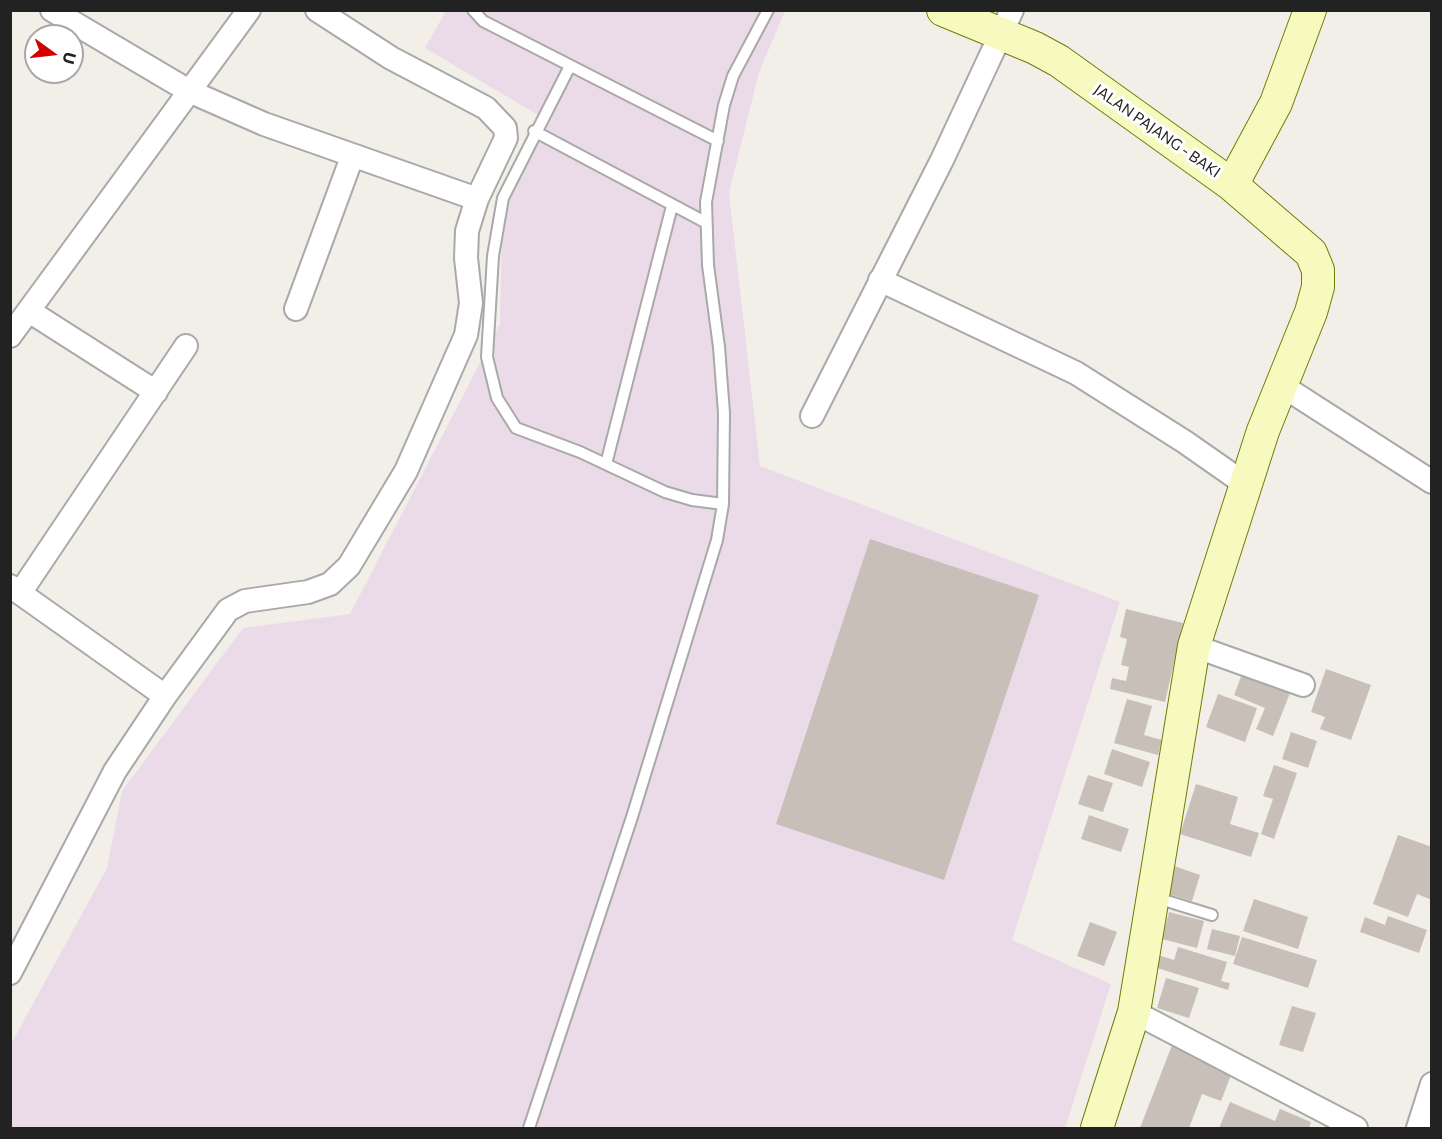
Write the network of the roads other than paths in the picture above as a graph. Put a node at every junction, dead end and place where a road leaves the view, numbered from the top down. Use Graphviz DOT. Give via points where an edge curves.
graph roads {
  1 [pos="52,10"];
  2 [pos="249,10"];
  3 [pos="316,10"];
  4 [pos="473,10"];
  5 [pos="768,10"];
  6 [pos="943,10"];
  7 [pos="1310,10"];
  8 [pos="1007,22"];
  9 [pos="570,66"];
  10 [pos="189,91"];
  11 [pos="534,131"];
  12 [pos="718,141"];
  13 [pos="352,157"];
  14 [pos="1232,185"];
  15 [pos="477,199"];
  16 [pos="672,206"];
  17 [pos="705,222"];
  18 [pos="880,280"];
  19 [pos="296,309"];
  20 [pos="29,311"];
  21 [pos="10,336"];
  22 [pos="186,346"];
  23 [pos="1281,385"];
  24 [pos="156,392"];
  25 [pos="812,416"];
  26 [pos="606,465"];
  27 [pos="1431,482"];
  28 [pos="1245,484"];
  29 [pos="723,504"];
  30 [pos="15,590"];
  31 [pos="1194,646"];
  32 [pos="1303,685"];
  33 [pos="165,696"];
  34 [pos="1153,897"];
  35 [pos="1212,915"];
  36 [pos="13,962"];
  37 [pos="1134,1012"];
  38 [pos="1431,1084"];
  39 [pos="530,1128"];
  40 [pos="1097,1128"];
  41 [pos="1356,1128"];
  42 [pos="1418,1128"];
  1 -- 10 [label="street"];
  2 -- 10 [label="street"];
  3 -- 15 [label="street" via="391,58 486,108 505,128 506,138"];
  4 -- 9 [label="lane" via="483,21"];
  5 -- 12 [label="lane" via="733,76"];
  6 -- 8 [label="street, JALAN PAJANG - BAKI"];
  7 -- 14 [label="street, JALAN PAJANG - BAKI" via="1276,103"];
  8 -- 14 [label="street, JALAN PAJANG - BAKI"];
  8 -- 18 [label="street"];
  9 -- 11 [label="lane"];
  9 -- 12 [label="lane"];
  10 -- 13 [label="street"];
  10 -- 20 [label="street"];
  11 -- 16 [label="lane"];
  11 -- 26 [label="lane" via="503,198 493,256 487,357 497,398 516,428"];
  12 -- 17 [label="lane"];
  13 -- 15 [label="street"];
  13 -- 19 [label="street"];
  14 -- 23 [label="street" via="1297,238 1311,253 1318,270 1311,312"];
  15 -- 33 [label="street" via="467,231 471,303 466,334 406,471 361,547 349,566 330,584 308,592 245,601 228,610"];
  16 -- 17 [label="lane"];
  16 -- 26 [label="lane"];
  17 -- 29 [label="lane" via="723,402"];
  18 -- 25 [label="street"];
  18 -- 28 [label="street" via="1076,373"];
  20 -- 21 [label="street"];
  20 -- 24 [label="street"];
  22 -- 24 [label="street"];
  23 -- 27 [label="street"];
  23 -- 28 [label="street"];
  24 -- 30 [label="street"];
  26 -- 29 [label="lane" via="665,492"];
  28 -- 31 [label="street"];
  29 -- 39 [label="lane" via="717,540 679,668"];
  30 -- 33 [label="street"];
  31 -- 32 [label="street"];
  31 -- 34 [label="street"];
  33 -- 36 [label="street" via="115,771"];
  34 -- 35 [label="lane"];
  34 -- 37 [label="street"];
  37 -- 40 [label="street"];
  37 -- 41 [label="street"];
  38 -- 42 [label="street"];
}
